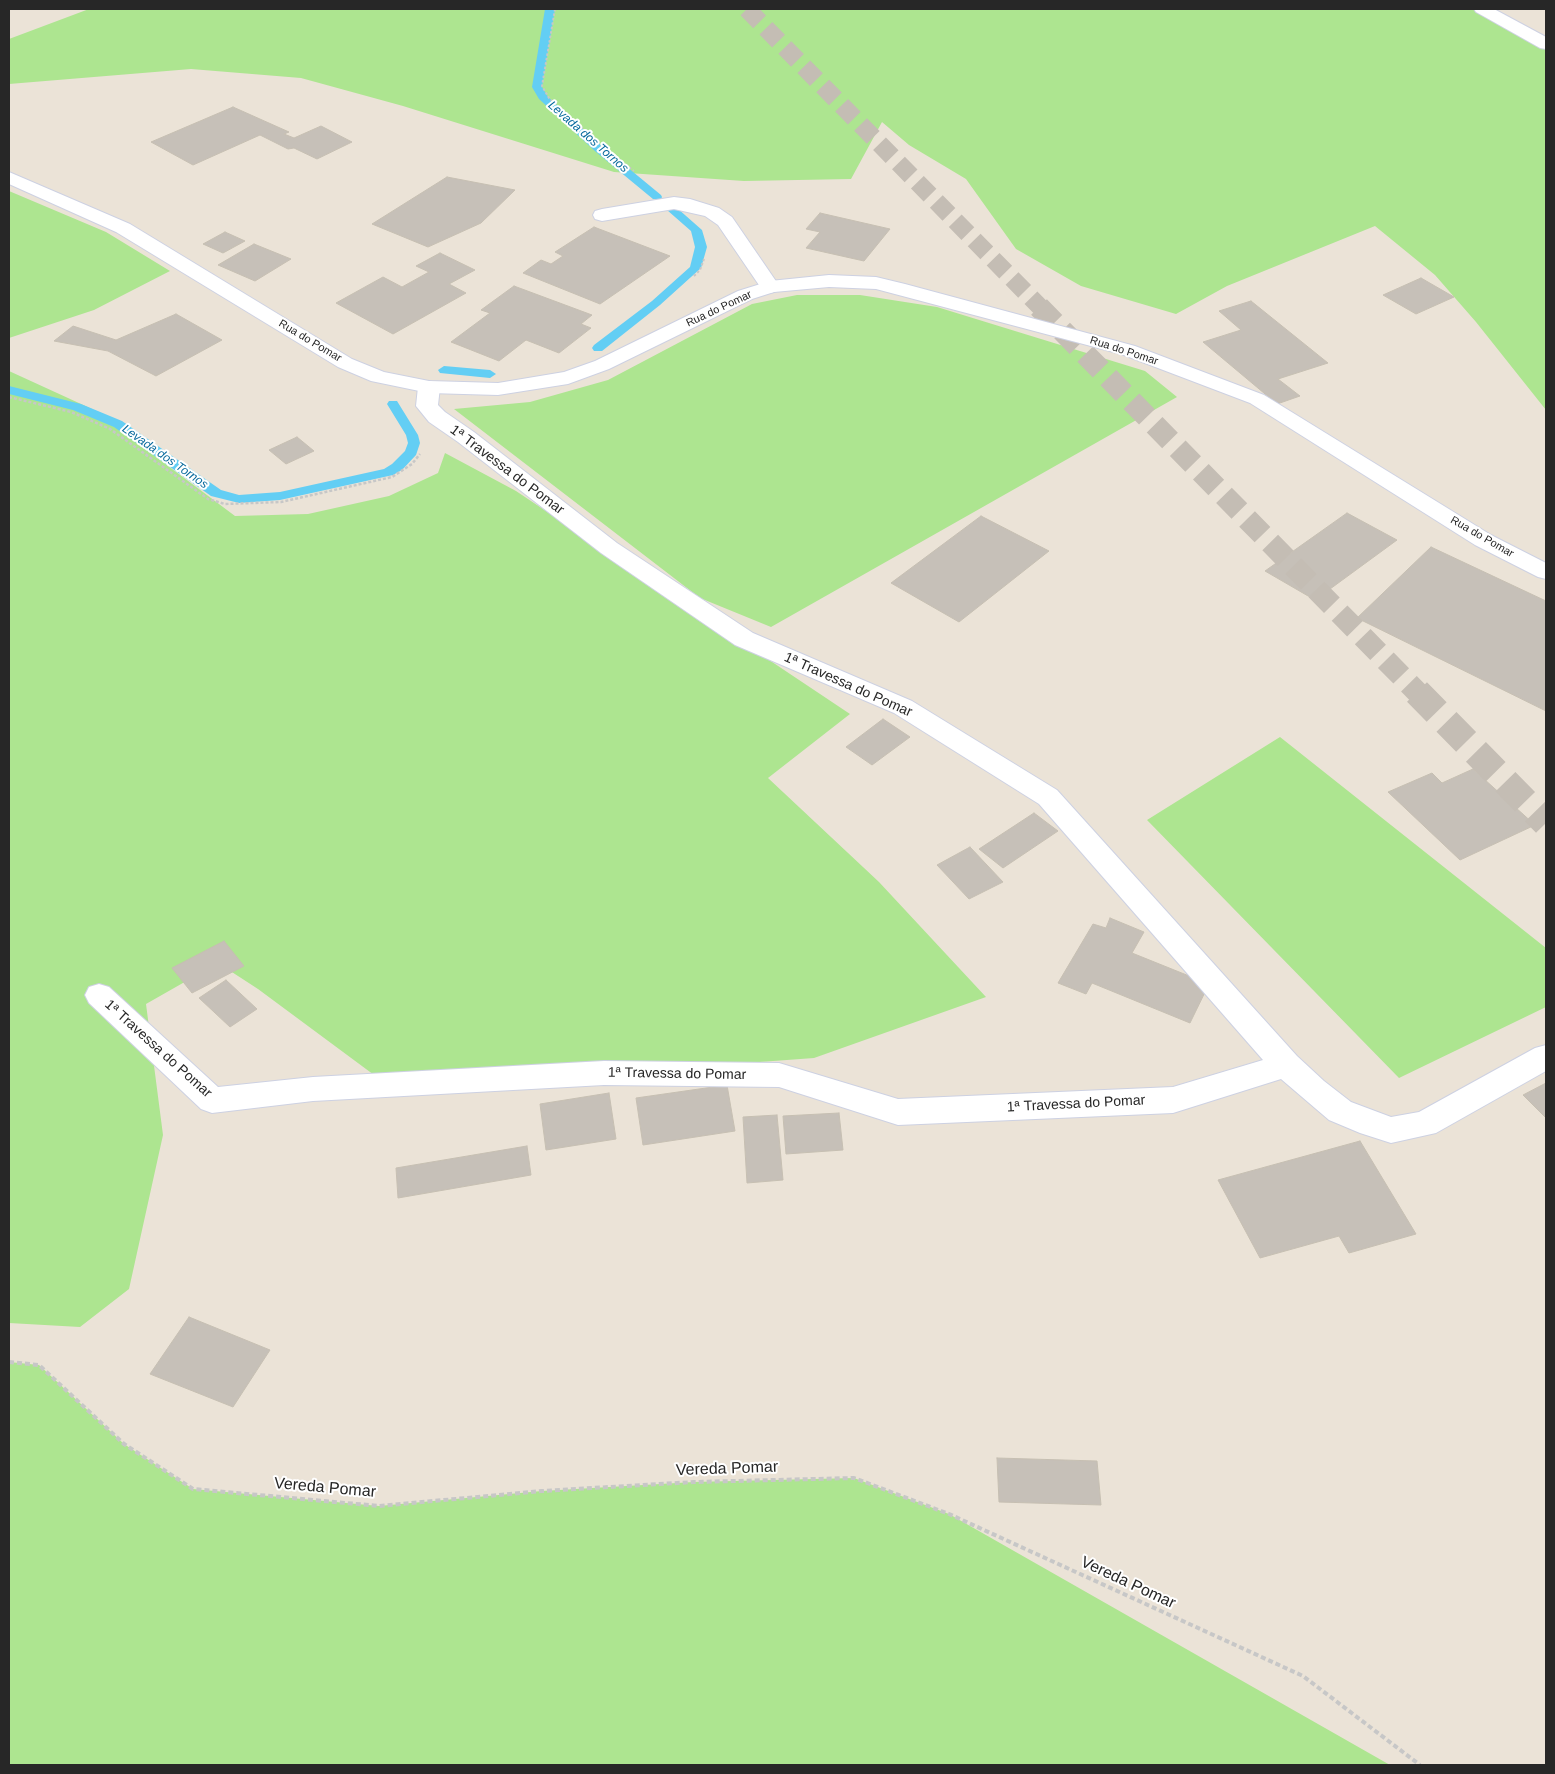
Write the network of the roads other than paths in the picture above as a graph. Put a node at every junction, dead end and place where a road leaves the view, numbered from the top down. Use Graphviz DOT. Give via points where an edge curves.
graph roads {
  1 [pos="1482,9"];
  2 [pos="1546,44"];
  3 [pos="9,177"];
  4 [pos="602,215"];
  5 [pos="770,287"];
  6 [pos="428,396"];
  7 [pos="1546,572"];
  8 [pos="99,995"];
  9 [pos="1546,1057"];
  10 [pos="1286,1065"];
  1 -- 2 [label="street"];
  3 -- 6 [label="street, Rua do Pomar" via="123,228 345,363"];
  4 -- 5 [label="street" via="674,203 712,212 725,221"];
  5 -- 6 [label="street, Rua do Pomar" via="745,295 602,365 568,378"];
  5 -- 7 [label="street, Rua do Pomar" via="829,281 876,283 1128,350 1257,399 1483,540"];
  6 -- 10 [label="street, 1ª Travessa do Pomar" via="437,417 609,548 744,639 903,707 1048,797"];
  8 -- 10 [label="street, 1ª Travessa do Pomar" via="212,1100 313,1089 604,1073 779,1076 898,1112 1173,1100"];
  9 -- 10 [label="street, 1ª Travessa do Pomar" via="1424,1124 1391,1130 1340,1111"];
}
